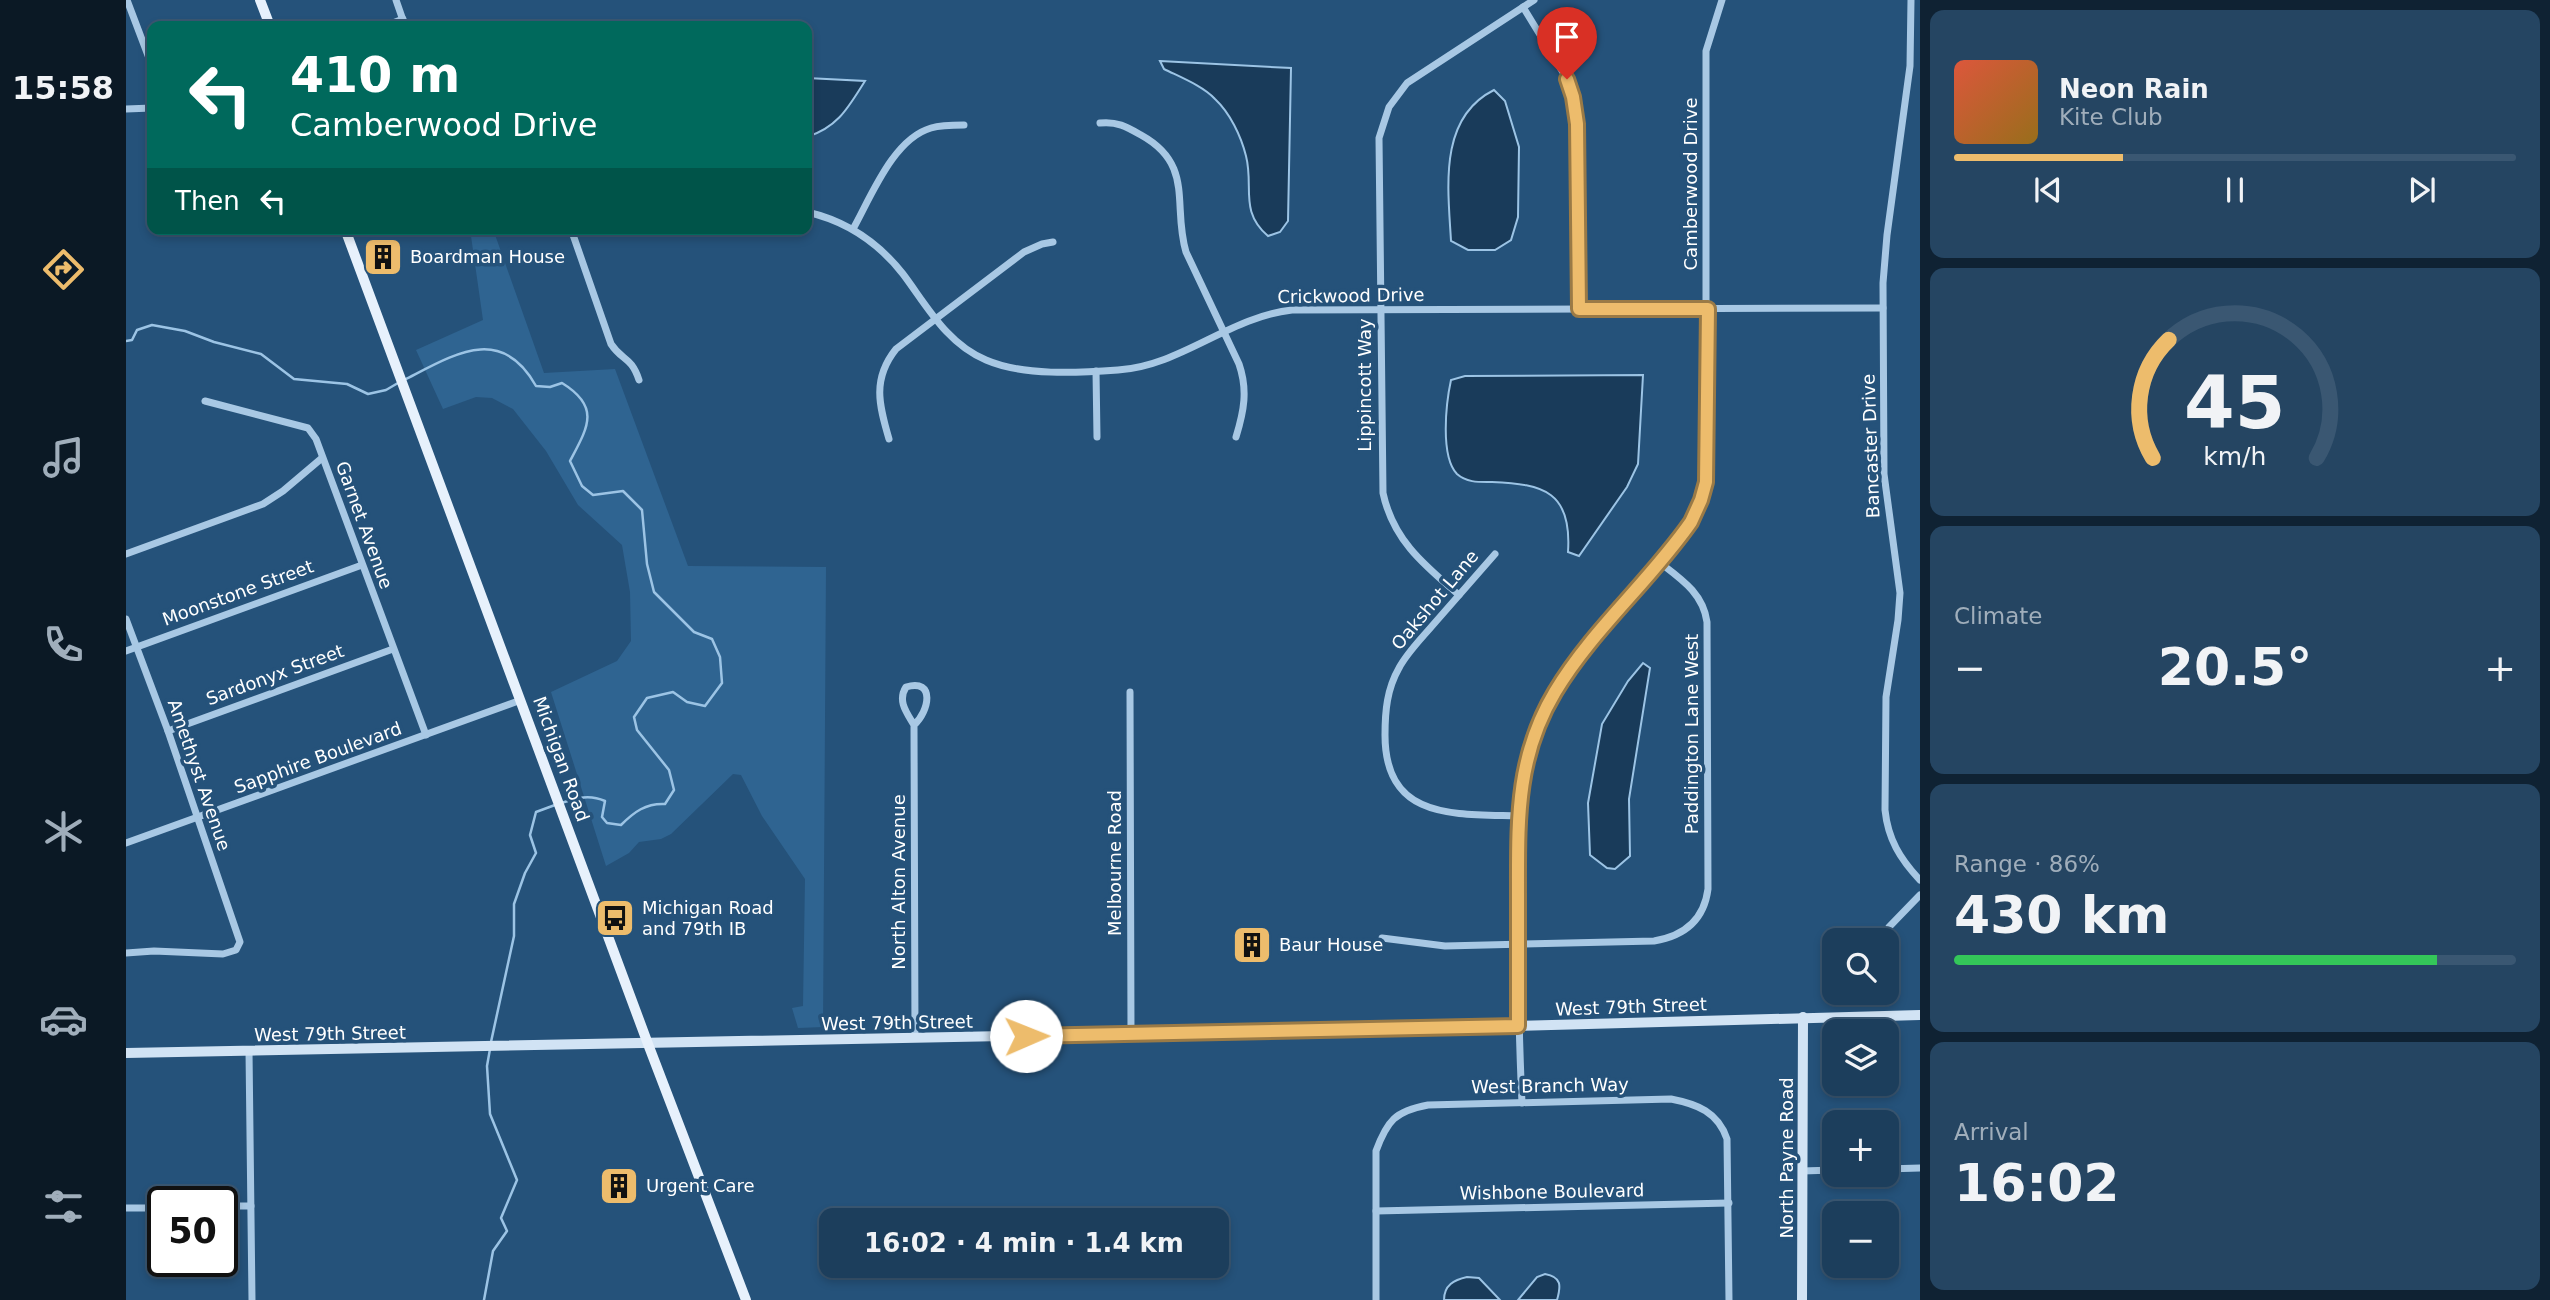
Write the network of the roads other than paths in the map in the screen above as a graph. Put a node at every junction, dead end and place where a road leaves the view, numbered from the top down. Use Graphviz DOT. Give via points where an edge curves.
graph roads {
  1 [pos="127,0"];
  2 [pos="260,0"];
  3 [pos="396,0"];
  4 [pos="1534,0"];
  5 [pos="1722,0"];
  6 [pos="1911,0"];
  7 [pos="1523,7"];
  8 [pos="268,21"];
  9 [pos="403,21"];
  10 [pos="147,53"];
  11 [pos="147,108"];
  12 [pos="126,109"];
  13 [pos="1100,123"];
  14 [pos="964,125"];
  15 [pos="812,214"];
  16 [pos="853,229"];
  17 [pos="347,235"];
  18 [pos="572,235"];
  19 [pos="1052,242"];
  20 [pos="1883,308"];
  21 [pos="1579,309"];
  22 [pos="1708,309"];
  23 [pos="1380,310"];
  24 [pos="936,319"];
  25 [pos="1224,332"];
  26 [pos="1096,371"];
  27 [pos="639,380"];
  28 [pos="205,401"];
  29 [pos="1097,437"];
  30 [pos="1236,437"];
  31 [pos="889,439"];
  32 [pos="322,458"];
  33 [pos="126,554"];
  34 [pos="1495,554"];
  35 [pos="1659,562"];
  36 [pos="362,565"];
  37 [pos="1459,595"];
  38 [pos="126,620"];
  39 [pos="137,647"];
  40 [pos="393,649"];
  41 [pos="126,651"];
  42 [pos="1130,692"];
  43 [pos="521,700"];
  44 [pos="914,725"];
  45 [pos="168,731"];
  46 [pos="426,735"];
  47 [pos="1518,816"];
  48 [pos="198,818"];
  49 [pos="126,843"];
  50 [pos="1920,880"];
  51 [pos="1920,895"];
  52 [pos="1889,927"];
  53 [pos="1382,938"];
  54 [pos="1518,944"];
  55 [pos="126,953"];
  56 [pos="1920,1015"];
  57 [pos="1804,1017"];
  58 [pos="1518,1026"];
  59 [pos="1131,1034"];
  60 [pos="915,1038"];
  61 [pos="648,1044"];
  62 [pos="249,1051"];
  63 [pos="126,1053"];
  64 [pos="1522,1103"];
  65 [pos="1920,1168"];
  66 [pos="1899,1169"];
  67 [pos="1802,1171"];
  68 [pos="1822,1171"];
  69 [pos="1729,1203"];
  70 [pos="238,1206"];
  71 [pos="251,1206"];
  72 [pos="126,1208"];
  73 [pos="147,1208"];
  74 [pos="1376,1211"];
  75 [pos="252,1300"];
  76 [pos="746,1300"];
  77 [pos="1376,1300"];
  78 [pos="1730,1300"];
  79 [pos="1802,1300"];
  1 -- 10 [label="street"];
  2 -- 8 [label="main road"];
  3 -- 9 [label="street"];
  4 -- 7 [label="street, Lippincott Way"];
  5 -- 22 [label="street, Camberwood Drive" via="1706,51"];
  6 -- 20 [label="street, Bancaster Drive" via="1911,55 1885,254"];
  7 -- 21 [label="street" via="1567,79 1575,105"];
  7 -- 23 [label="street, Lippincott Way" via="1415,75 1386,113 1379,149"];
  11 -- 12 [label="street"];
  13 -- 25 [label="street" via="1126,126 1168,159 1177,175 1186,251"];
  14 -- 16 [label="street" via="931,128 908,141 893,158"];
  15 -- 16 [label="street, Crickwood Drive"];
  16 -- 24 [label="street, Crickwood Drive" via="895,265"];
  17 -- 43 [label="main road, Michigan Road"];
  18 -- 27 [label="street" via="611,344 632,363"];
  19 -- 24 [label="street" via="1024,253"];
  20 -- 22 [label="street, Crickwood Drive"];
  20 -- 50 [label="street, Bancaster Drive" via="1885,489 1900,593 1886,705 1885,814 1894,848"];
  21 -- 22 [label="street, Crickwood Drive"];
  21 -- 23 [label="street, Crickwood Drive"];
  22 -- 35 [label="street, Camberwood Drive" via="1706,482 1691,522"];
  23 -- 25 [label="street, Crickwood Drive" via="1284,311"];
  23 -- 37 [label="street, Lippincott Way" via="1386,504 1410,551"];
  24 -- 26 [label="street, Crickwood Drive" via="972,353 1005,367"];
  24 -- 31 [label="street" via="896,349 882,373 878,398"];
  25 -- 26 [label="street, Crickwood Drive" via="1149,365"];
  25 -- 30 [label="street" via="1244,384 1244,409"];
  26 -- 29 [label="street"];
  28 -- 32 [label="street, Garnet Avenue" via="308,428"];
  32 -- 33 [label="street" via="263,504"];
  32 -- 36 [label="street, Garnet Avenue"];
  34 -- 37 [label="street, Oakshot Lane"];
  35 -- 47 [label="street, Camberwood Drive" via="1551,698 1527,758"];
  35 -- 54 [label="street, Paddington Lane West" via="1698,596 1707,622 1708,886 1704,907 1694,923 1676,936 1654,942"];
  36 -- 39 [label="street, Moonstone Street"];
  36 -- 40 [label="street, Garnet Avenue"];
  37 -- 47 [label="street, Oakshot Lane" via="1412,649 1394,678 1385,710 1386,763 1406,795 1430,807 1461,814"];
  38 -- 39 [label="street, Amethyst Avenue"];
  39 -- 41 [label="street, Moonstone Street"];
  39 -- 45 [label="street, Amethyst Avenue"];
  40 -- 45 [label="street, Sardonyx Street"];
  40 -- 46 [label="street, Garnet Avenue"];
  42 -- 59 [label="street, Melbourne Road"];
  43 -- 46 [label="street, Sapphire Boulevard"];
  43 -- 61 [label="main road, Michigan Road"];
  44 -- 44 [label="street, North Alton Avenue" via="901,697 905,687 912,685 925,689 927,698 921,719"];
  44 -- 60 [label="street, North Alton Avenue"];
  45 -- 48 [label="street, Amethyst Avenue"];
  46 -- 48 [label="street, Sapphire Boulevard"];
  47 -- 54 [label="street, Camberwood Drive"];
  48 -- 49 [label="street, Sapphire Boulevard"];
  48 -- 55 [label="street, Amethyst Avenue" via="240,942 236,950 223,954"];
  51 -- 52 [label="street"];
  53 -- 54 [label="street" via="1445,946"];
  54 -- 58 [label="street, Camberwood Drive"];
  56 -- 57 [label="main road, West 79th Street"];
  57 -- 58 [label="main road, West 79th Street"];
  57 -- 67 [label="main road, North Payne Road"];
  58 -- 59 [label="main road, West 79th Street"];
  58 -- 64 [label="street, Camberwood Drive"];
  59 -- 60 [label="main road, West 79th Street"];
  60 -- 61 [label="main road, West 79th Street"];
  61 -- 62 [label="main road, West 79th Street"];
  61 -- 76 [label="main road, Michigan Road"];
  62 -- 63 [label="main road, West 79th Street"];
  62 -- 71 [label="street"];
  64 -- 69 [label="street, West Branch Way" via="1671,1099 1694,1103 1712,1115 1724,1132"];
  64 -- 74 [label="street, West Branch Way" via="1428,1105 1407,1110 1389,1122 1376,1151"];
  65 -- 66 [label="street"];
  67 -- 68 [label="street"];
  67 -- 79 [label="main road, North Payne Road"];
  69 -- 74 [label="street, Wishbone Boulevard"];
  69 -- 78 [label="street"];
  70 -- 71 [label="street"];
  71 -- 75 [label="street"];
  72 -- 73 [label="street"];
  74 -- 77 [label="street"];
}
